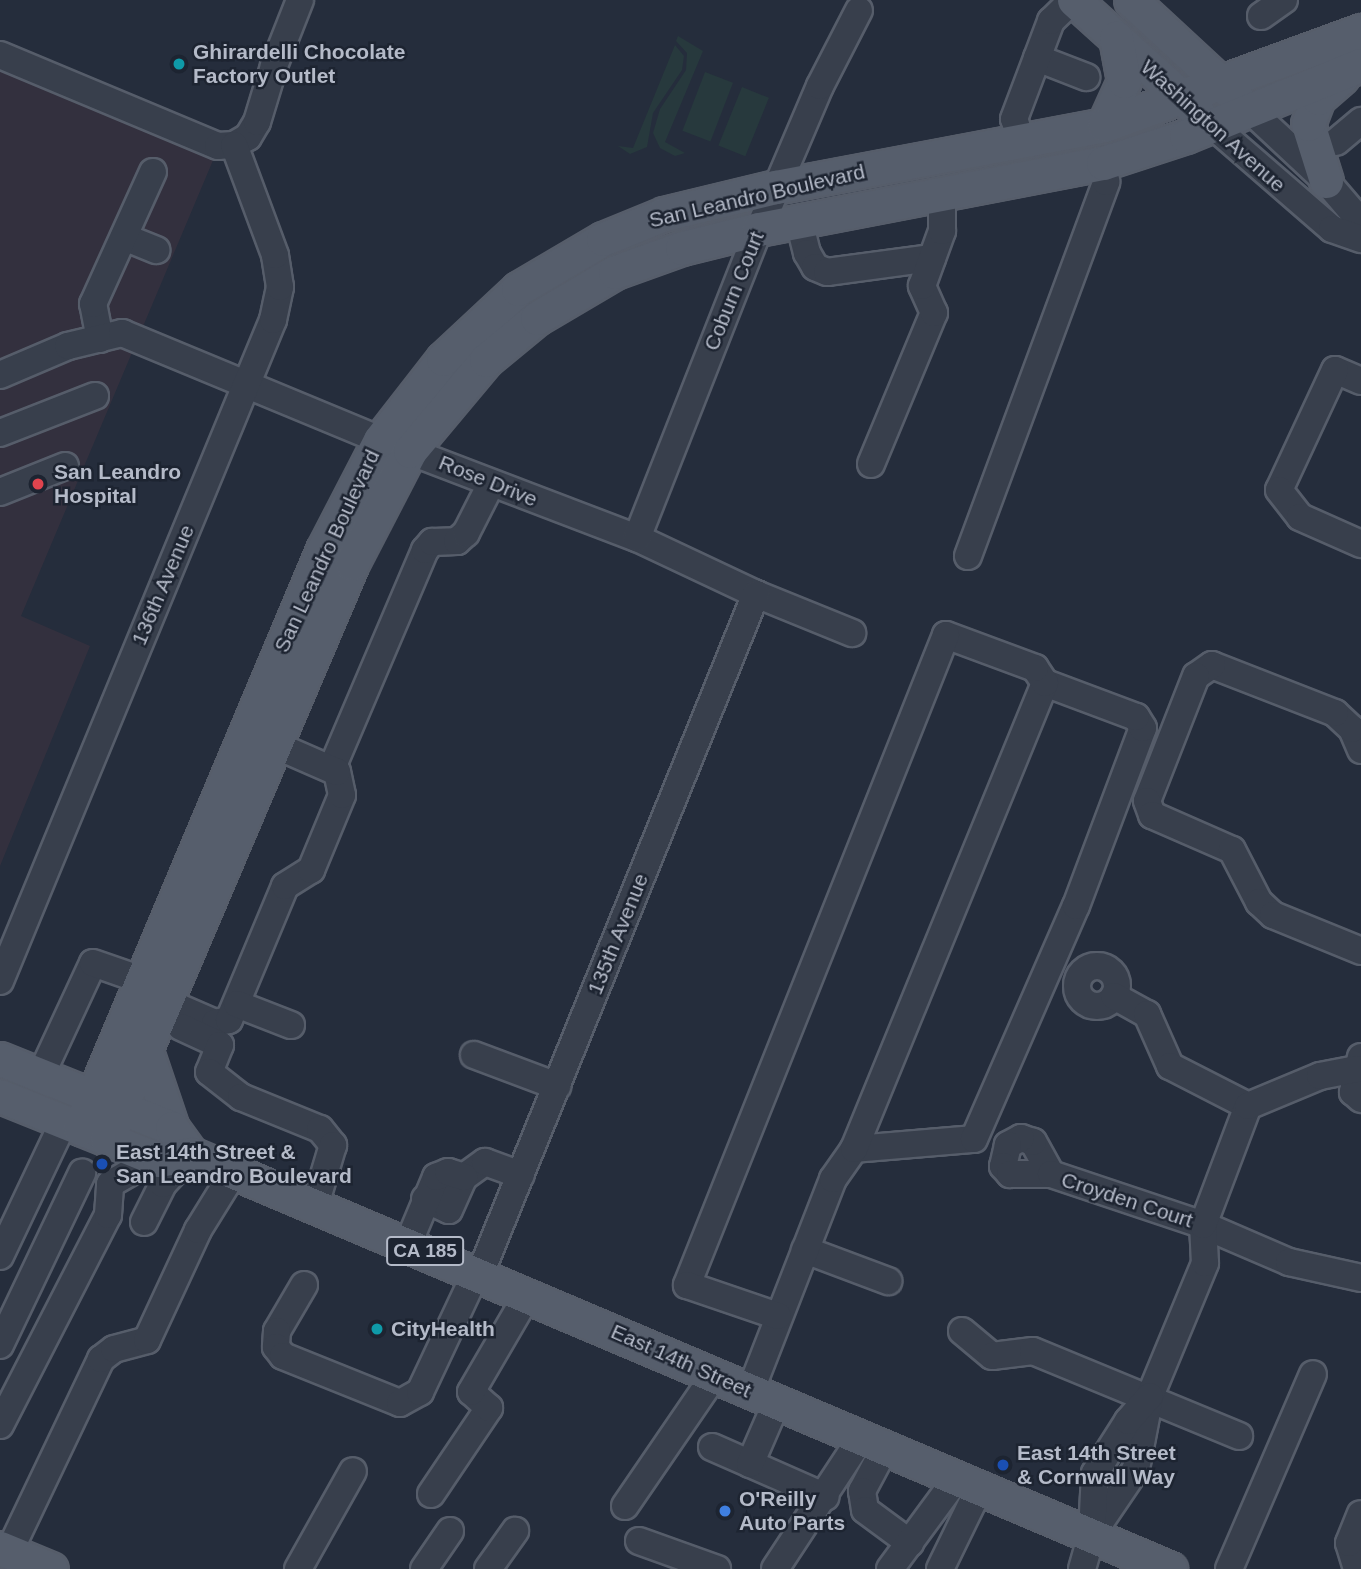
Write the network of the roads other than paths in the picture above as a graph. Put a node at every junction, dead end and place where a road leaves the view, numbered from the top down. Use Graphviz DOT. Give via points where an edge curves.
graph roads {
  1 [pos="300,0"];
  2 [pos="1073,0"];
  3 [pos="1131,0"];
  4 [pos="1284,0"];
  5 [pos="859,10"];
  6 [pos="1261,16"];
  7 [pos="1361,31"];
  8 [pos="1116,38"];
  9 [pos="0,55"];
  10 [pos="1037,58"];
  11 [pos="1356,68"];
  12 [pos="1086,77"];
  13 [pos="1222,84"];
  14 [pos="1184,99"];
  15 [pos="1249,110"];
  16 [pos="1361,121"];
  17 [pos="1104,125"];
  18 [pos="1212,125"];
  19 [pos="1021,141"];
  20 [pos="1336,142"];
  21 [pos="234,145"];
  22 [pos="1102,163"];
  23 [pos="153,172"];
  24 [pos="1326,181"];
  25 [pos="776,187"];
  26 [pos="942,193"];
  27 [pos="799,221"];
  28 [pos="1361,222"];
  29 [pos="759,229"];
  30 [pos="124,237"];
  31 [pos="1361,239"];
  32 [pos="156,250"];
  33 [pos="932,258"];
  34 [pos="111,336"];
  35 [pos="0,375"];
  36 [pos="1361,381"];
  37 [pos="247,382"];
  38 [pos="95,396"];
  39 [pos="0,433"];
  40 [pos="395,446"];
  41 [pos="871,464"];
  42 [pos="65,466"];
  43 [pos="491,484"];
  44 [pos="0,492"];
  45 [pos="637,538"];
  46 [pos="1361,544"];
  47 [pos="968,556"];
  48 [pos="756,594"];
  49 [pos="852,633"];
  50 [pos="1045,683"];
  51 [pos="260,738"];
  52 [pos="1361,750"];
  53 [pos="332,768"];
  54 [pos="1361,951"];
  55 [pos="139,979"];
  56 [pos="0,981"];
  57 [pos="1114,996"];
  58 [pos="237,1004"];
  59 [pos="155,1022"];
  60 [pos="290,1026"];
  61 [pos="474,1055"];
  62 [pos="0,1059"];
  63 [pos="1358,1063"];
  64 [pos="41,1075"];
  65 [pos="557,1086"];
  66 [pos="0,1096"];
  67 [pos="1361,1099"];
  68 [pos="106,1102"];
  69 [pos="1248,1106"];
  70 [pos="83,1130"];
  71 [pos="181,1141"];
  72 [pos="853,1149"];
  73 [pos="143,1153"];
  74 [pos="50,1156"];
  75 [pos="82,1172"];
  76 [pos="234,1172"];
  77 [pos="1051,1174"];
  78 [pos="521,1175"];
  79 [pos="110,1184"];
  80 [pos="315,1205"];
  81 [pos="144,1222"];
  82 [pos="1203,1225"];
  83 [pos="408,1244"];
  84 [pos="805,1250"];
  85 [pos="0,1256"];
  86 [pos="478,1273"];
  87 [pos="1361,1278"];
  88 [pos="888,1281"];
  89 [pos="304,1285"];
  90 [pos="528,1294"];
  91 [pos="778,1316"];
  92 [pos="962,1331"];
  93 [pos="0,1345"];
  94 [pos="1313,1374"];
  95 [pos="714,1377"];
  96 [pos="1150,1396"];
  97 [pos="763,1398"];
  98 [pos="0,1425"];
  99 [pos="1239,1436"];
  100 [pos="873,1443"];
  101 [pos="712,1447"];
  102 [pos="750,1464"];
  103 [pos="354,1471"];
  104 [pos="968,1482"];
  105 [pos="431,1494"];
  106 [pos="827,1497"];
  107 [pos="625,1506"];
  108 [pos="1361,1514"];
  109 [pos="450,1531"];
  110 [pos="515,1531"];
  111 [pos="1092,1534"];
  112 [pos="639,1541"];
  113 [pos="909,1543"];
  114 [pos="5,1550"];
  115 [pos="51,1569"];
  116 [pos="298,1569"];
  117 [pos="424,1569"];
  118 [pos="488,1569"];
  119 [pos="717,1569"];
  120 [pos="775,1569"];
  121 [pos="890,1569"];
  122 [pos="940,1569"];
  123 [pos="1082,1569"];
  124 [pos="1170,1569"];
  125 [pos="1229,1569"];
  126 [pos="1357,1569"];
  1 -- 21 [label="street" via="257,122 248,137"];
  2 -- 8 [label="main road, Washington Avenue"];
  2 -- 10 [label="street" via="1051,21"];
  3 -- 13 [label="main road, Washington Avenue"];
  4 -- 6 [label="street"];
  5 -- 25 [label="street, Coburn Court"];
  7 -- 13 [label="main road, San Leandro Boulevard"];
  8 -- 14 [label="main road, Washington Avenue"];
  8 -- 17 [label="main road" via="1124,81"];
  9 -- 21 [label="street" via="218,146"];
  10 -- 12 [label="street"];
  10 -- 19 [label="street" via="1014,119"];
  11 -- 15 [label="main road, San Leandro Boulevard"];
  11 -- 24 [label="main road" via="1318,98 1308,124"];
  13 -- 14 [label="main road, San Leandro Boulevard"];
  13 -- 15 [label="main road, Washington Avenue"];
  14 -- 17 [label="main road, San Leandro Boulevard"];
  14 -- 18 [label="main road, Washington Avenue"];
  15 -- 18 [label="main road, San Leandro Boulevard"];
  15 -- 24 [label="street, Washington Avenue"];
  16 -- 20 [label="street"];
  17 -- 19 [label="main road, San Leandro Boulevard"];
  18 -- 22 [label="main road, San Leandro Boulevard"];
  18 -- 31 [label="street, Washington Avenue" via="1313,215 1332,229"];
  19 -- 25 [label="main road, San Leandro Boulevard"];
  21 -- 37 [label="street, 136th Avenue" via="275,255 280,287 273,320"];
  22 -- 26 [label="main road, San Leandro Boulevard"];
  22 -- 47 [label="street" via="1106,182"];
  23 -- 30 [label="street"];
  24 -- 28 [label="street, Washington Avenue"];
  25 -- 29 [label="street, Coburn Court"];
  25 -- 40 [label="main road, San Leandro Boulevard" via="640,224 603,239 518,289 443,359"];
  26 -- 27 [label="main road, San Leandro Boulevard"];
  26 -- 33 [label="street" via="942,231"];
  27 -- 29 [label="main road, San Leandro Boulevard"];
  27 -- 33 [label="street" via="807,253 815,267 827,272"];
  29 -- 40 [label="main road, San Leandro Boulevard" via="615,272 537,318"];
  29 -- 45 [label="street, Coburn Court"];
  30 -- 32 [label="street"];
  30 -- 34 [label="street" via="93,304"];
  33 -- 41 [label="street" via="922,286 934,313"];
  34 -- 35 [label="street" via="68,346"];
  34 -- 37 [label="street, Rose Drive"];
  36 -- 46 [label="street" via="1335,370 1279,490 1300,517"];
  37 -- 40 [label="street, Rose Drive"];
  37 -- 56 [label="street, 136th Avenue"];
  38 -- 39 [label="street"];
  40 -- 43 [label="street, Rose Drive"];
  40 -- 51 [label="main road, San Leandro Boulevard" via="323,550"];
  42 -- 44 [label="street"];
  43 -- 45 [label="street, Rose Drive"];
  43 -- 53 [label="street" via="466,533 457,541 432,542 425,550"];
  45 -- 48 [label="street, Rose Drive"];
  48 -- 49 [label="street, Rose Drive"];
  48 -- 65 [label="street, 135th Avenue"];
  50 -- 72 [label="street"];
  50 -- 72 [label="street" via="1136,717 1143,728 1076,906 974,1139"];
  50 -- 91 [label="street" via="1035,668 946,635 687,1285"];
  51 -- 53 [label="street"];
  51 -- 55 [label="main road, San Leandro Boulevard"];
  51 -- 59 [label="main road, San Leandro Boulevard"];
  52 -- 54 [label="street" via="1352,729 1335,713 1212,665 1196,676 1147,801 1152,814 1232,850 1259,902 1273,915"];
  53 -- 58 [label="street" via="342,795 311,870 285,886"];
  55 -- 64 [label="street" via="93,963"];
  55 -- 68 [label="main road, San Leandro Boulevard"];
  57 -- 69 [label="street" via="1147,1014 1170,1066"];
  58 -- 59 [label="street" via="229,1020"];
  58 -- 60 [label="street"];
  59 -- 68 [label="main road, San Leandro Boulevard"];
  59 -- 71 [label="main road"];
  59 -- 80 [label="street" via="220,1045 209,1072 242,1097 320,1129 332,1145"];
  61 -- 65 [label="street"];
  62 -- 64 [label="main road, East 14th Street / CA 185"];
  63 -- 67 [label="street" via="1353,1092"];
  63 -- 69 [label="street"];
  64 -- 68 [label="main road, East 14th Street / CA 185"];
  65 -- 78 [label="street, 135th Avenue"];
  66 -- 70 [label="main road"];
  68 -- 70 [label="main road, San Leandro Boulevard"];
  68 -- 71 [label="main road, East 14th Street / CA 185"];
  69 -- 82 [label="street"];
  70 -- 73 [label="main road"];
  70 -- 74 [label="street"];
  71 -- 73 [label="main road" via="159,1160"];
  71 -- 76 [label="main road, East 14th Street / CA 185"];
  71 -- 81 [label="street"];
  72 -- 84 [label="street" via="833,1179"];
  73 -- 79 [label="street" via="134,1170"];
  74 -- 75 [label="street"];
  74 -- 85 [label="street"];
  75 -- 79 [label="street"];
  75 -- 93 [label="street"];
  76 -- 80 [label="main road, East 14th Street / CA 185"];
  76 -- 114 [label="street" via="198,1230 147,1340 114,1349 101,1359"];
  77 -- 82 [label="street, Croyden Court"];
  78 -- 83 [label="street" via="485,1162 464,1177 440,1173 437,1205"];
  78 -- 86 [label="street, 135th Avenue"];
  79 -- 98 [label="street" via="108,1215"];
  80 -- 83 [label="main road, East 14th Street / CA 185"];
  82 -- 87 [label="street, Croyden Court" via="1289,1262"];
  82 -- 96 [label="street" via="1205,1263"];
  83 -- 86 [label="main road, East 14th Street / CA 185"];
  84 -- 88 [label="street"];
  84 -- 91 [label="street"];
  86 -- 89 [label="street, 135th Avenue" via="420,1392 400,1403 283,1356 276,1347 277,1331"];
  86 -- 90 [label="main road, East 14th Street / CA 185"];
  90 -- 95 [label="main road, East 14th Street / CA 185"];
  90 -- 105 [label="street" via="471,1392 489,1408"];
  91 -- 97 [label="street"];
  92 -- 96 [label="street" via="992,1356 1033,1351"];
  94 -- 125 [label="street"];
  95 -- 97 [label="main road, East 14th Street / CA 185"];
  95 -- 107 [label="street"];
  96 -- 99 [label="street"];
  96 -- 111 [label="street" via="1095,1473"];
  97 -- 100 [label="main road, East 14th Street / CA 185"];
  97 -- 102 [label="street"];
  100 -- 104 [label="main road, East 14th Street / CA 185"];
  100 -- 106 [label="street"];
  100 -- 113 [label="street" via="862,1491 864,1510"];
  101 -- 102 [label="street"];
  102 -- 106 [label="street"];
  103 -- 116 [label="street"];
  104 -- 111 [label="main road, East 14th Street / CA 185"];
  104 -- 113 [label="street"];
  104 -- 122 [label="street"];
  106 -- 120 [label="street"];
  108 -- 126 [label="street" via="1349,1543"];
  109 -- 117 [label="street"];
  110 -- 118 [label="street"];
  111 -- 123 [label="street"];
  111 -- 124 [label="main road, East 14th Street / CA 185"];
  112 -- 119 [label="street"];
  113 -- 121 [label="street"];
  114 -- 115 [label="main road"];
}
